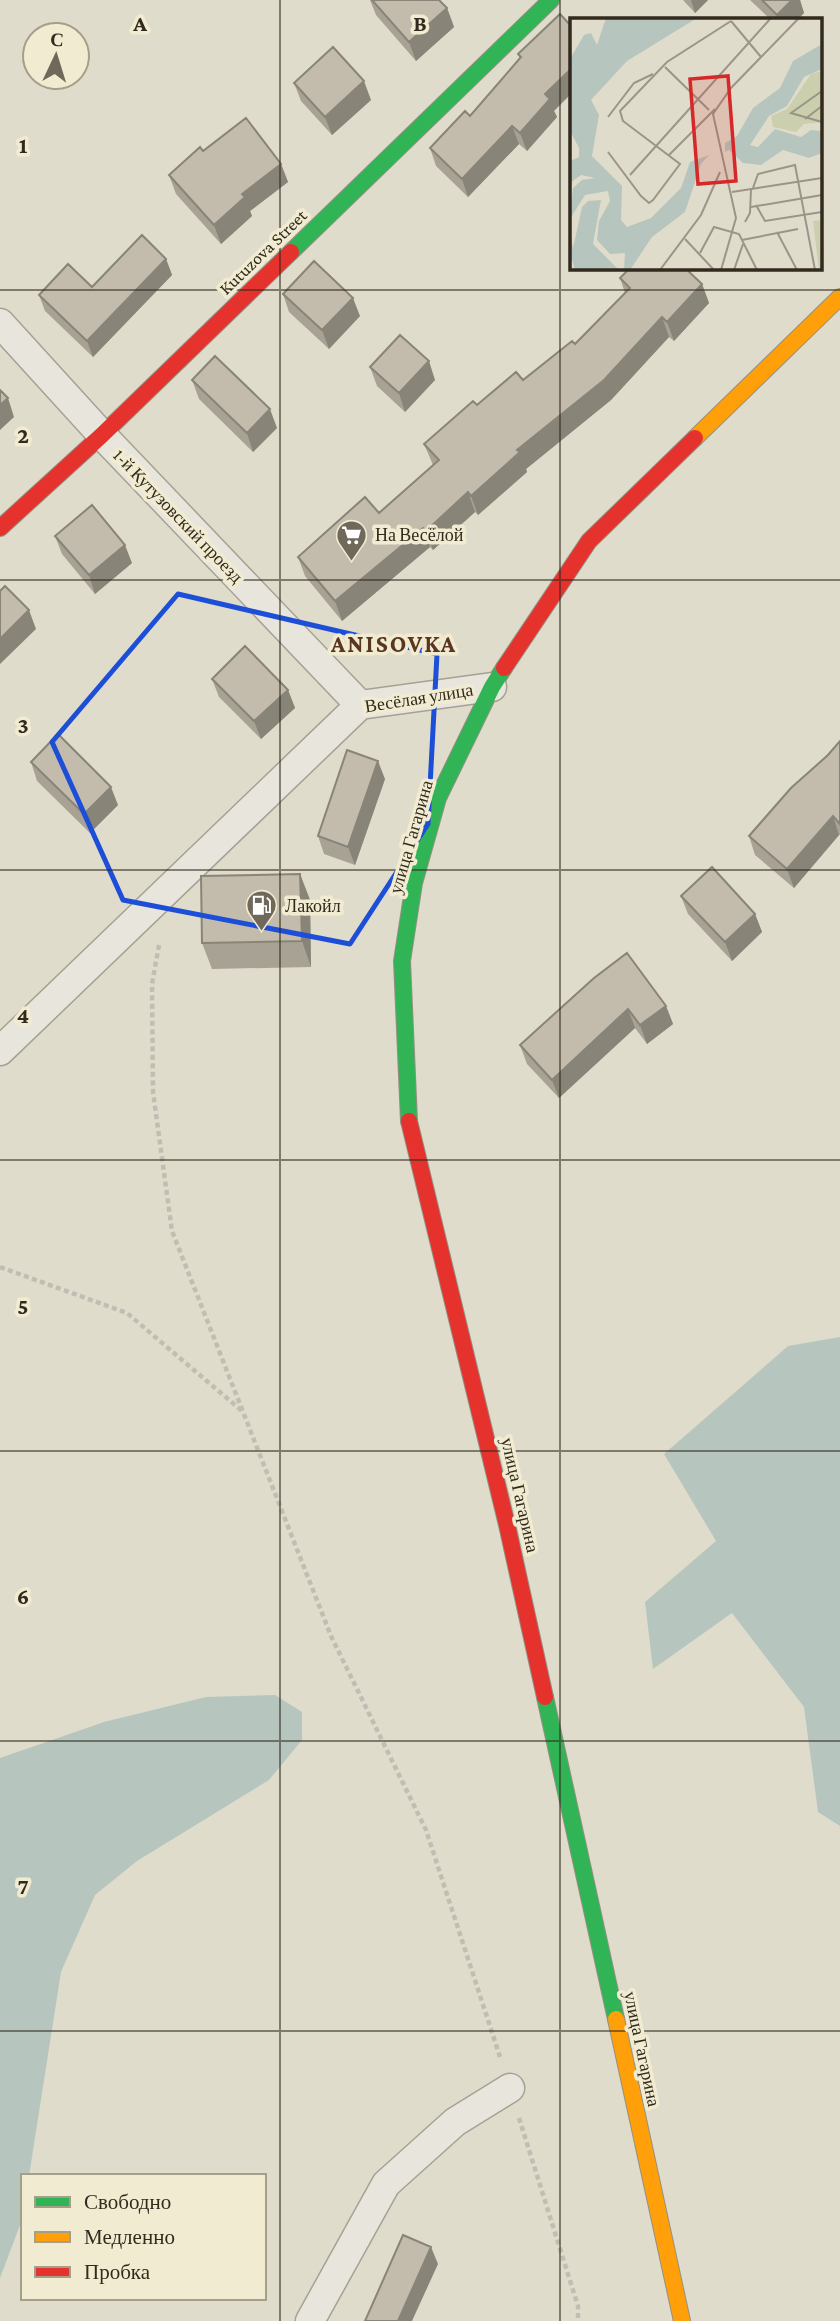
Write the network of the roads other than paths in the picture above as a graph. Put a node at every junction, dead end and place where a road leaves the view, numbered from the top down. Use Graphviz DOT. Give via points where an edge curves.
graph roads {
  1 [pos="551,0"];
  2 [pos="840,296"];
  3 [pos="0,323"];
  4 [pos="102,435"];
  5 [pos="0,528"];
  6 [pos="492,687"];
  7 [pos="360,705"];
  8 [pos="0,1051"];
  9 [pos="510,2088"];
  10 [pos="310,2321"];
  11 [pos="682,2321"];
  1 -- 4 [label="main road, Kutuzova Street"];
  2 -- 6 [label="main road, Весёлая улица" via="589,541"];
  3 -- 4 [label="street, 1-й Кутузовский проезд"];
  4 -- 5 [label="main road, Kutuzova Street"];
  4 -- 7 [label="street, 1-й Кутузовский проезд"];
  6 -- 7 [label="street, Весёлая улица"];
  6 -- 11 [label="main road, улица Гагарина" via="438,798 414,883 402,961 407,1111 508,1525"];
  7 -- 8 [label="street, Весёлая улица"];
  9 -- 10 [label="street" via="455,2122 386,2184"];
}
